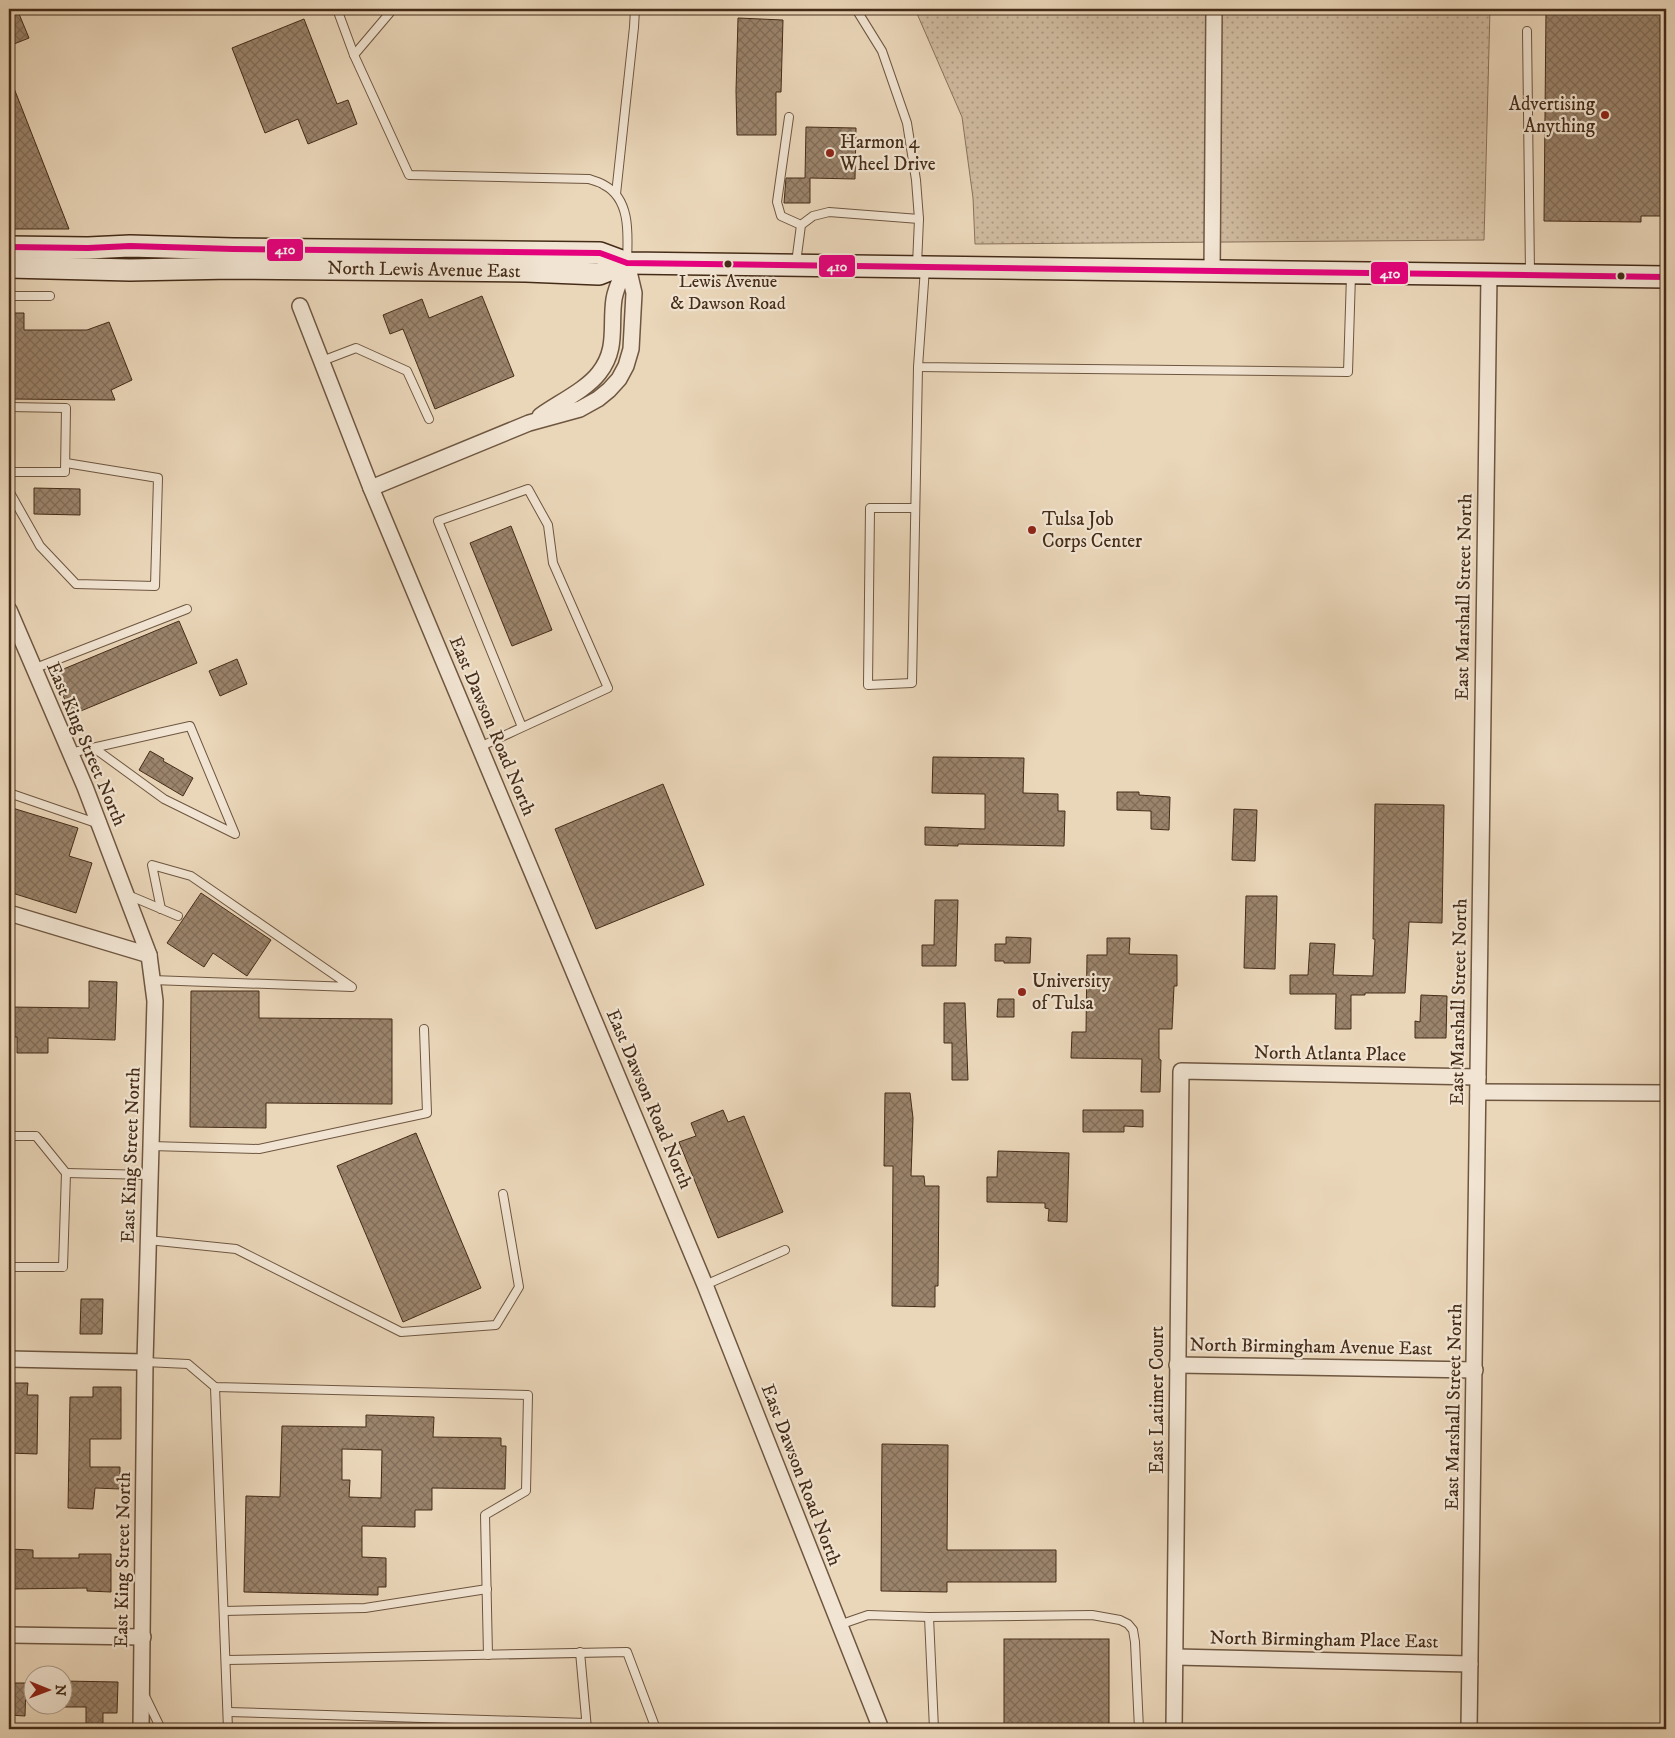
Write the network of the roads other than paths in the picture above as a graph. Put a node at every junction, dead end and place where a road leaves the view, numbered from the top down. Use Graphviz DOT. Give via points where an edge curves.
graph roads {
  1 [pos="338,9"];
  2 [pos="393,9"];
  3 [pos="635,9"];
  4 [pos="856,9"];
  5 [pos="1214,9"];
  6 [pos="1527,31"];
  7 [pos="354,55"];
  8 [pos="789,117"];
  9 [pos="616,194"];
  10 [pos="920,219"];
  11 [pos="801,225"];
  12 [pos="9,247"];
  13 [pos="627,263"];
  14 [pos="795,265"];
  15 [pos="9,267"];
  16 [pos="921,267"];
  17 [pos="1212,272"];
  18 [pos="1351,273"];
  19 [pos="1488,276"];
  20 [pos="1530,276"];
  21 [pos="1666,277"];
  22 [pos="9,296"];
  23 [pos="50,296"];
  24 [pos="300,306"];
  25 [pos="322,361"];
  26 [pos="918,367"];
  27 [pos="9,407"];
  28 [pos="429,419"];
  29 [pos="66,463"];
  30 [pos="9,472"];
  31 [pos="371,488"];
  32 [pos="9,491"];
  33 [pos="12,501"];
  34 [pos="915,508"];
  35 [pos="187,608"];
  36 [pos="9,610"];
  37 [pos="9,645"];
  38 [pos="25,650"];
  39 [pos="33,669"];
  40 [pos="522,728"];
  41 [pos="480,747"];
  42 [pos="94,748"];
  43 [pos="70,754"];
  44 [pos="9,793"];
  45 [pos="99,824"];
  46 [pos="126,894"];
  47 [pos="161,909"];
  48 [pos="9,913"];
  49 [pos="178,916"];
  50 [pos="150,955"];
  51 [pos="152,980"];
  52 [pos="424,1029"];
  53 [pos="1181,1070"];
  54 [pos="1478,1085"];
  55 [pos="1666,1093"];
  56 [pos="9,1136"];
  57 [pos="151,1146"];
  58 [pos="66,1173"];
  59 [pos="150,1175"];
  60 [pos="503,1194"];
  61 [pos="148,1240"];
  62 [pos="785,1250"];
  63 [pos="9,1266"];
  64 [pos="705,1285"];
  65 [pos="9,1359"];
  66 [pos="146,1362"];
  67 [pos="1178,1365"];
  68 [pos="1475,1370"];
  69 [pos="216,1388"];
  70 [pos="487,1589"];
  71 [pos="224,1611"];
  72 [pos="929,1617"];
  73 [pos="839,1625"];
  74 [pos="9,1634"];
  75 [pos="143,1637"];
  76 [pos="580,1652"];
  77 [pos="488,1654"];
  78 [pos="1176,1657"];
  79 [pos="226,1660"];
  80 [pos="1470,1664"];
  81 [pos="142,1690"];
  82 [pos="228,1712"];
  83 [pos="587,1726"];
  84 [pos="141,1729"];
  85 [pos="161,1729"];
  86 [pos="228,1729"];
  87 [pos="656,1729"];
  88 [pos="881,1729"];
  89 [pos="934,1729"];
  90 [pos="1139,1729"];
  91 [pos="1174,1729"];
  92 [pos="1469,1729"];
  1 -- 7 [label="lane"];
  2 -- 7 [label="lane"];
  3 -- 9 [label="lane"];
  4 -- 10 [label="lane" via="882,51 907,123"];
  5 -- 17 [label="street"];
  6 -- 20 [label="lane"];
  7 -- 9 [label="lane" via="409,175 589,179 605,185"];
  8 -- 11 [label="lane" via="777,202 781,216"];
  9 -- 13 [label="lane" via="627,221"];
  10 -- 11 [label="lane" via="829,212 813,216"];
  10 -- 16 [label="lane"];
  11 -- 14 [label="lane"];
  12 -- 13 [label="main road, North Lewis Avenue East" via="600,253"];
  13 -- 14 [label="main road, North Lewis Avenue East"];
  13 -- 15 [label="main road, North Lewis Avenue East" via="599,274"];
  13 -- 31 [label="street" via="634,294 631,349 626,366 609,390 580,408 529,424"];
  14 -- 16 [label="main road, North Lewis Avenue East"];
  16 -- 17 [label="main road, North Lewis Avenue East"];
  16 -- 26 [label="lane" via="923,314"];
  17 -- 18 [label="main road, North Lewis Avenue East"];
  18 -- 19 [label="main road, North Lewis Avenue East"];
  18 -- 26 [label="lane" via="1348,372"];
  19 -- 20 [label="main road, North Lewis Avenue East"];
  19 -- 54 [label="street, East Marshall Street North"];
  20 -- 21 [label="main road, North Lewis Avenue East"];
  22 -- 23 [label="lane"];
  24 -- 25 [label="street, East Dawson Road North"];
  25 -- 28 [label="lane" via="356,348 407,371"];
  25 -- 31 [label="street, East Dawson Road North"];
  26 -- 34 [label="lane"];
  27 -- 29 [label="lane" via="66,408"];
  29 -- 30 [label="lane" via="66,472"];
  29 -- 33 [label="lane" via="158,478 155,586 76,584 40,546"];
  31 -- 41 [label="street, East Dawson Road North"];
  32 -- 33 [label="lane"];
  34 -- 34 [label="lane" via="912,683 868,684 870,508"];
  35 -- 39 [label="lane"];
  36 -- 38 [label="street, East King Street North"];
  37 -- 38 [label="street"];
  38 -- 39 [label="street, East King Street North"];
  39 -- 43 [label="street, East King Street North"];
  40 -- 40 [label="lane" via="608,688 553,563 548,524 528,489 438,521"];
  40 -- 41 [label="lane"];
  41 -- 64 [label="street, East Dawson Road North"];
  42 -- 42 [label="lane" via="164,799 235,834 190,726"];
  42 -- 43 [label="lane"];
  43 -- 45 [label="street, East King Street North"];
  44 -- 45 [label="lane"];
  45 -- 46 [label="street, East King Street North"];
  46 -- 47 [label="lane"];
  46 -- 50 [label="street, East King Street North"];
  47 -- 49 [label="lane"];
  47 -- 51 [label="lane" via="152,865 190,876 352,987"];
  48 -- 50 [label="street"];
  50 -- 51 [label="street, East King Street North"];
  51 -- 57 [label="street, East King Street North" via="155,1001"];
  52 -- 57 [label="lane" via="427,1113 259,1150"];
  53 -- 54 [label="street, North Atlanta Place"];
  53 -- 67 [label="street, East Latimer Court"];
  54 -- 55 [label="street, North Atlanta Place"];
  54 -- 68 [label="street, East Marshall Street North"];
  56 -- 58 [label="lane" via="36,1136"];
  57 -- 59 [label="street, East King Street North"];
  58 -- 59 [label="lane"];
  58 -- 63 [label="lane" via="64,1267"];
  59 -- 61 [label="street, East King Street North"];
  60 -- 61 [label="lane" via="519,1287 496,1325 401,1332 236,1249"];
  61 -- 66 [label="street, East King Street North"];
  62 -- 64 [label="lane"];
  64 -- 73 [label="street, East Dawson Road North"];
  65 -- 66 [label="street"];
  66 -- 69 [label="lane" via="188,1364"];
  66 -- 75 [label="street, East King Street North"];
  67 -- 68 [label="street, North Birmingham Avenue East"];
  67 -- 78 [label="street, East Latimer Court"];
  68 -- 80 [label="street, East Marshall Street North"];
  69 -- 70 [label="lane" via="528,1395 526,1491 485,1515"];
  69 -- 71 [label="lane"];
  70 -- 71 [label="lane" via="365,1608"];
  70 -- 77 [label="lane"];
  71 -- 79 [label="lane"];
  72 -- 73 [label="lane" via="868,1615"];
  72 -- 89 [label="lane"];
  72 -- 90 [label="lane" via="1092,1615 1120,1620 1133,1630"];
  73 -- 88 [label="street, East Dawson Road North"];
  74 -- 75 [label="street"];
  75 -- 81 [label="street, East King Street North"];
  76 -- 77 [label="lane"];
  76 -- 83 [label="lane"];
  76 -- 87 [label="lane" via="626,1652"];
  77 -- 79 [label="lane"];
  78 -- 80 [label="street, North Birmingham Place East"];
  78 -- 91 [label="street, East Latimer Court"];
  79 -- 82 [label="lane"];
  80 -- 92 [label="street, East Marshall Street North"];
  81 -- 84 [label="street, East King Street North"];
  81 -- 85 [label="lane"];
  82 -- 83 [label="lane"];
  82 -- 86 [label="lane"];
}
